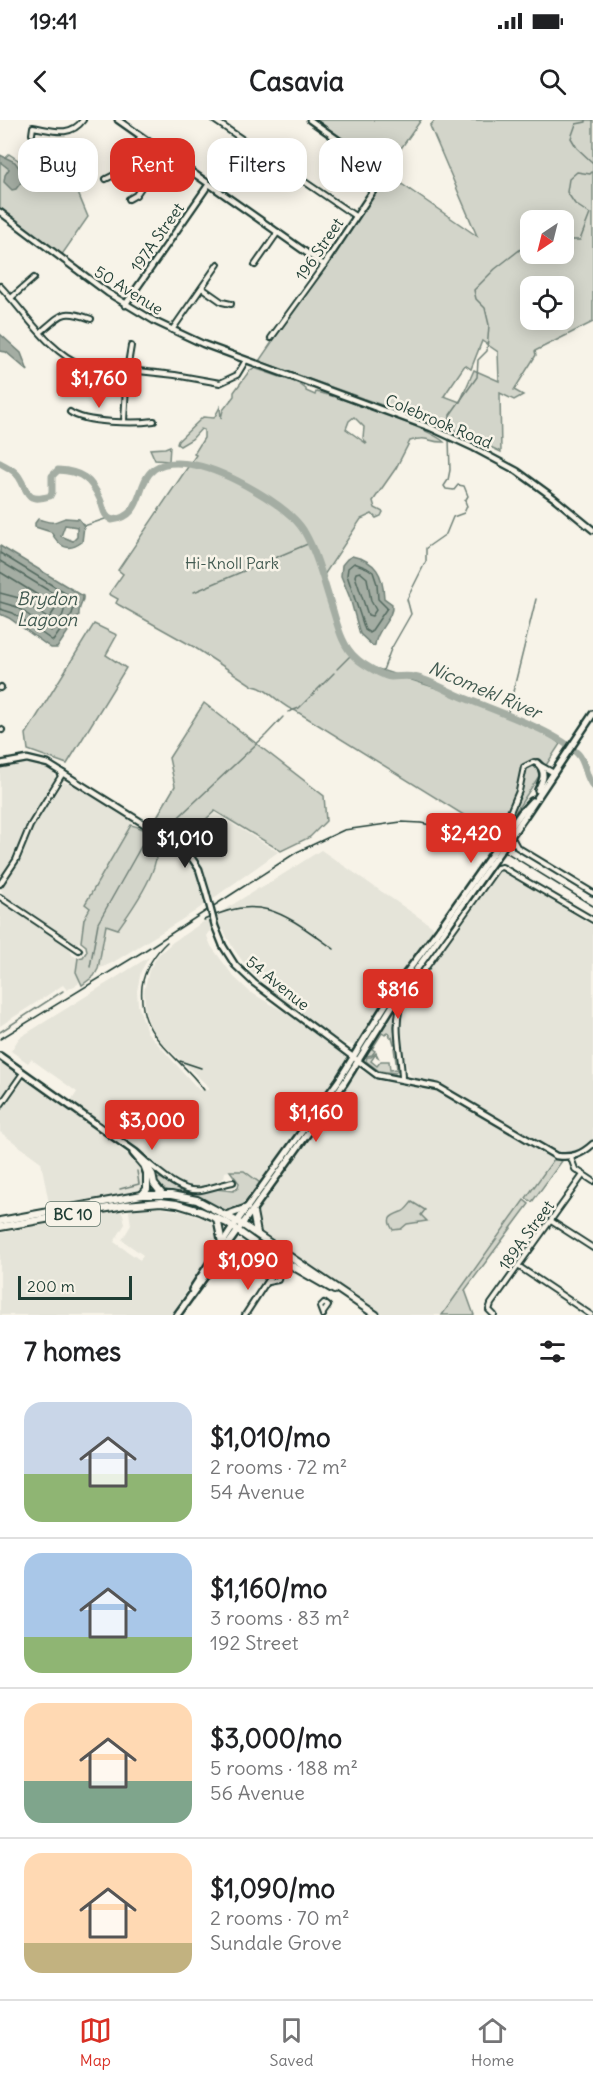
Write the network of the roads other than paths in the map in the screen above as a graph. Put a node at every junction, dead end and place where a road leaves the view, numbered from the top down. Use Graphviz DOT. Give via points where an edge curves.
graph roads {
  1 [pos="83,120"];
  2 [pos="118,120"];
  3 [pos="213,120"];
  4 [pos="310,120"];
  5 [pos="32,134"];
  6 [pos="141,136"];
  7 [pos="144,138"];
  8 [pos="106,179"];
  9 [pos="207,187"];
  10 [pos="138,192"];
  11 [pos="220,192"];
  12 [pos="129,199"];
  13 [pos="0,212"];
  14 [pos="356,216"];
  15 [pos="278,232"];
  16 [pos="218,264"];
  17 [pos="255,265"];
  18 [pos="324,265"];
  19 [pos="34,278"];
  20 [pos="0,286"];
  21 [pos="202,288"];
  22 [pos="11,298"];
  23 [pos="231,304"];
  24 [pos="125,305"];
  25 [pos="91,319"];
  26 [pos="172,330"];
  27 [pos="41,332"];
  28 [pos="271,338"];
  29 [pos="131,346"];
  30 [pos="246,360"];
  31 [pos="258,365"];
  32 [pos="127,370"];
  33 [pos="70,412"];
  34 [pos="124,421"];
  35 [pos="154,421"];
  36 [pos="593,530"];
  37 [pos="593,714"];
  38 [pos="537,763"];
  39 [pos="0,764"];
  40 [pos="63,773"];
  41 [pos="554,773"];
  42 [pos="543,789"];
  43 [pos="530,803"];
  44 [pos="523,814"];
  45 [pos="0,884"];
  46 [pos="593,893"];
  47 [pos="0,897"];
  48 [pos="593,920"];
  49 [pos="442,929"];
  50 [pos="79,950"];
  51 [pos="401,980"];
  52 [pos="391,1009"];
  53 [pos="0,1056"];
  54 [pos="356,1059"];
  55 [pos="23,1073"];
  56 [pos="402,1080"];
  57 [pos="0,1106"];
  58 [pos="593,1144"];
  59 [pos="130,1150"];
  60 [pos="571,1158"];
  61 [pos="145,1161"];
  62 [pos="149,1174"];
  63 [pos="584,1175"];
  64 [pos="165,1176"];
  65 [pos="593,1181"];
  66 [pos="233,1182"];
  67 [pos="162,1194"];
  68 [pos="142,1195"];
  69 [pos="250,1210"];
  70 [pos="226,1215"];
  71 [pos="217,1218"];
  72 [pos="0,1221"];
  73 [pos="551,1221"];
  74 [pos="238,1226"];
  75 [pos="0,1227"];
  76 [pos="257,1234"];
  77 [pos="222,1243"];
  78 [pos="593,1248"];
  79 [pos="518,1266"];
  80 [pos="268,1282"];
  81 [pos="343,1294"];
  82 [pos="180,1314"];
  83 [pos="245,1315"];
  84 [pos="376,1315"];
  85 [pos="494,1315"];
  86 [pos="591,1315"];
  1 -- 5 [label="street" via="68,132 33,127"];
  2 -- 6 [label="street"];
  3 -- 14 [label="street"];
  4 -- 14 [label="street, 196 Street" via="385,172"];
  6 -- 7 [label="street"];
  6 -- 8 [label="street" via="114,175"];
  9 -- 24 [label="street, 197A Street"];
  10 -- 12 [label="street"];
  11 -- 15 [label="street"];
  13 -- 24 [label="street, 50 Avenue"];
  14 -- 18 [label="street, 196 Street"];
  15 -- 17 [label="street"];
  15 -- 18 [label="street"];
  16 -- 21 [label="street"];
  18 -- 28 [label="street, 196 Street"];
  19 -- 22 [label="street"];
  20 -- 22 [label="street"];
  21 -- 23 [label="street"];
  21 -- 26 [label="street"];
  22 -- 27 [label="street"];
  24 -- 26 [label="street, 50 Avenue"];
  25 -- 27 [label="street" via="67,312"];
  26 -- 30 [label="street, 50 Avenue"];
  27 -- 32 [label="street" via="61,353 79,364"];
  29 -- 32 [label="street"];
  30 -- 31 [label="street, 50 Avenue"];
  30 -- 32 [label="street" via="237,375 220,383 175,373"];
  31 -- 36 [label="street, Colebrook Road" via="443,433 530,480"];
  32 -- 34 [label="street"];
  33 -- 34 [label="street" via="84,419"];
  34 -- 35 [label="street"];
  37 -- 41 [label="main road"];
  38 -- 41 [label="street"];
  38 -- 43 [label="main road" via="544,774"];
  38 -- 46 [label="street" via="529,763 522,771 519,792 507,820 512,838 517,846"];
  39 -- 40 [label="street, 54 Avenue" via="27,759"];
  40 -- 45 [label="street"];
  40 -- 54 [label="street, 54 Avenue, bridge" via="189,854 199,869 223,946 235,965"];
  41 -- 42 [label="main road"];
  42 -- 43 [label="main road"];
  42 -- 44 [label="main road"];
  43 -- 44 [label="main road"];
  44 -- 49 [label="main road, bridge"];
  47 -- 50 [label="street"];
  48 -- 56 [label="street" via="498,868 402,1001 396,1025"];
  49 -- 51 [label="main road"];
  49 -- 52 [label="main road"];
  51 -- 52 [label="main road"];
  51 -- 54 [label="main road"];
  52 -- 54 [label="main road"];
  53 -- 55 [label="main road"];
  54 -- 56 [label="street, 54 Avenue" via="377,1075"];
  54 -- 69 [label="main road"];
  55 -- 57 [label="street"];
  55 -- 59 [label="main road"];
  56 -- 60 [label="street, 54 Avenue" via="438,1087 551,1154"];
  58 -- 60 [label="street"];
  59 -- 61 [label="main road"];
  59 -- 62 [label="main road"];
  60 -- 63 [label="street" via="575,1169"];
  61 -- 62 [label="main road"];
  61 -- 64 [label="street"];
  62 -- 64 [label="street"];
  62 -- 67 [label="highway"];
  62 -- 68 [label="highway"];
  63 -- 65 [label="street"];
  63 -- 73 [label="street, 189A Street"];
  64 -- 66 [label="street" via="194,1191"];
  67 -- 68 [label="highway, BC 10"];
  67 -- 70 [label="highway, BC 10" via="197,1200"];
  68 -- 72 [label="highway, BC 10"];
  69 -- 70 [label="highway"];
  69 -- 74 [label="main road"];
  69 -- 76 [label="highway"];
  70 -- 74 [label="highway, BC 10"];
  71 -- 74 [label="highway, BC 10"];
  71 -- 75 [label="highway, BC 10" via="161,1202"];
  71 -- 77 [label="highway"];
  73 -- 78 [label="street"];
  73 -- 79 [label="street, 189A Street"];
  74 -- 76 [label="highway, BC 10"];
  74 -- 77 [label="main road"];
  74 -- 81 [label="highway, BC 10" via="287,1263"];
  74 -- 82 [label="main road"];
  76 -- 81 [label="highway, BC 10"];
  77 -- 82 [label="main road"];
  79 -- 85 [label="street, 189A Street" via="490,1305"];
  79 -- 86 [label="street"];
  80 -- 83 [label="street"];
  81 -- 84 [label="highway, BC 10"];
}
